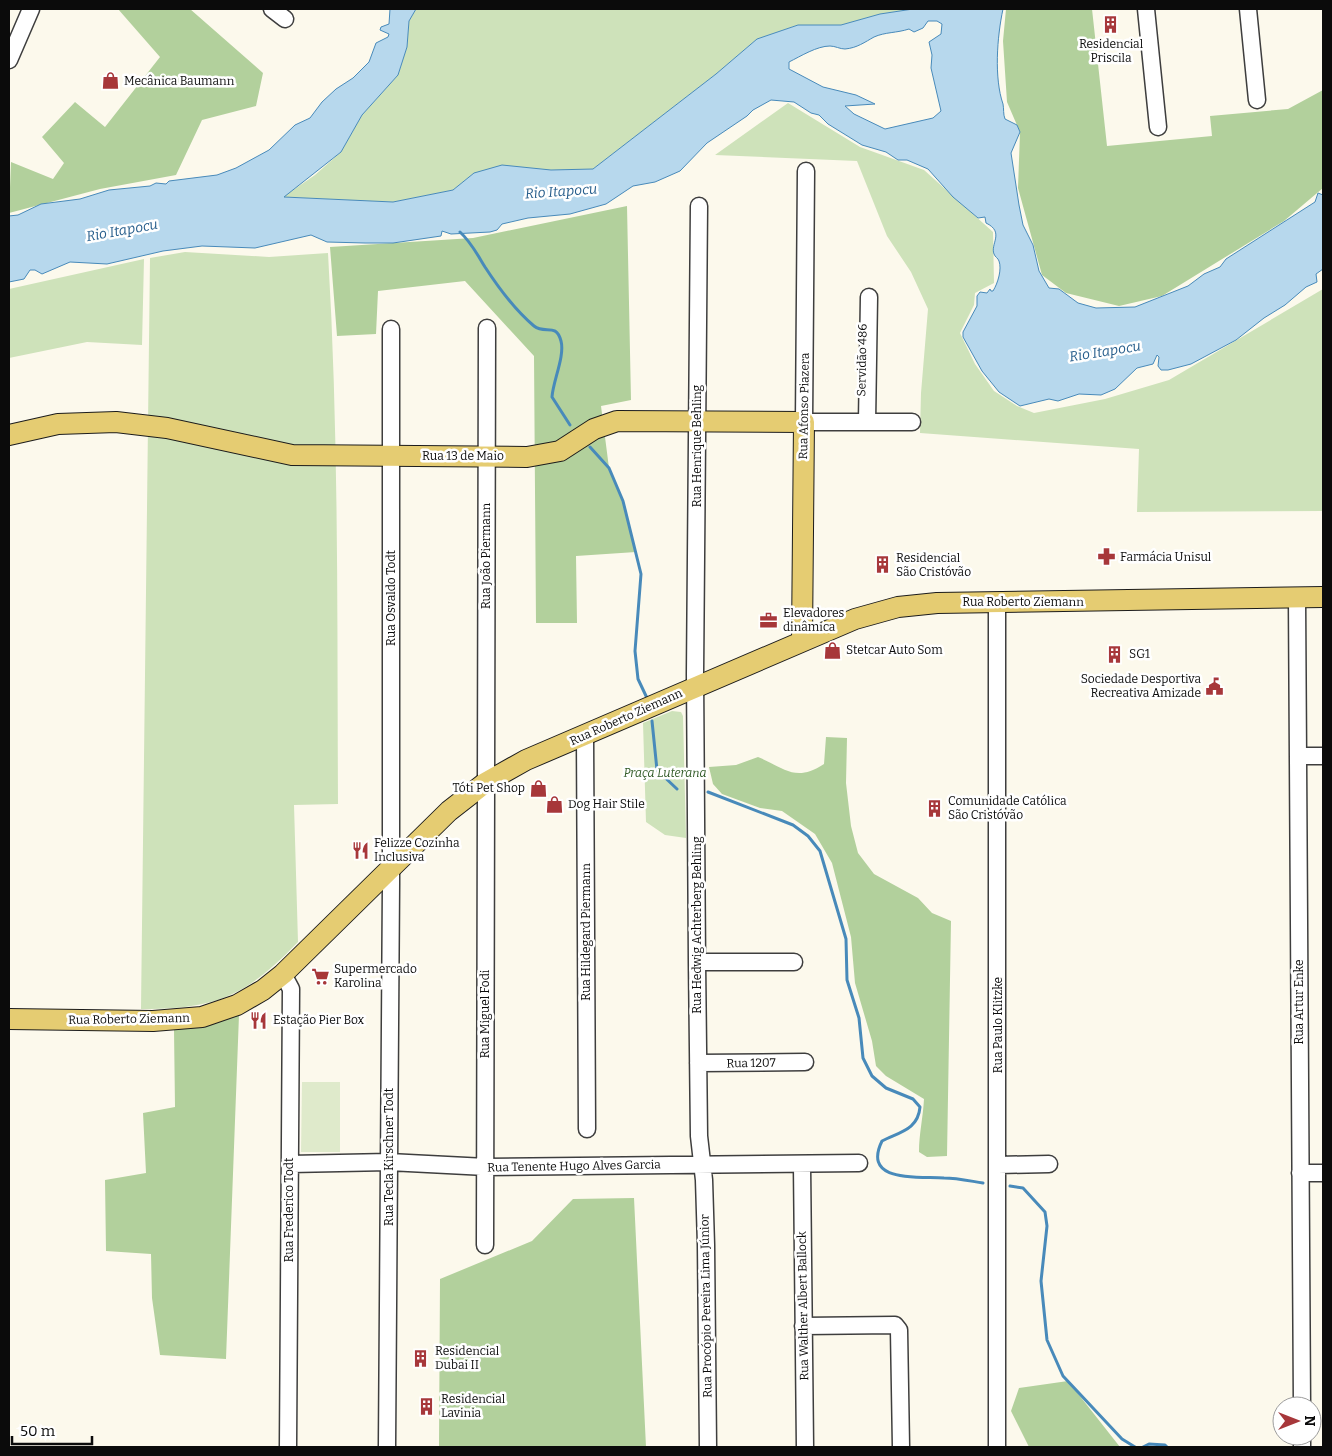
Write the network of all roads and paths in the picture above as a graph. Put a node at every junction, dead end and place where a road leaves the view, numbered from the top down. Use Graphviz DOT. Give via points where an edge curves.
graph roads {
  1 [pos="32,9"];
  2 [pos="272,9"];
  3 [pos="1146,9"];
  4 [pos="1248,9"];
  5 [pos="285,19"];
  6 [pos="9,24"];
  7 [pos="18,40"];
  8 [pos="9,60"];
  9 [pos="1257,100"];
  10 [pos="1158,127"];
  11 [pos="806,171"];
  12 [pos="699,206"];
  13 [pos="866,298"];
  14 [pos="487,328"];
  15 [pos="391,329"];
  16 [pos="697,421"];
  17 [pos="804,422"];
  18 [pos="864,422"];
  19 [pos="912,422"];
  20 [pos="9,435"];
  21 [pos="391,456"];
  22 [pos="486,456"];
  23 [pos="1323,597"];
  24 [pos="1297,598"];
  25 [pos="997,603"];
  26 [pos="802,640"];
  27 [pos="695,686"];
  28 [pos="586,735"];
  29 [pos="1298,756"];
  30 [pos="1323,756"];
  31 [pos="485,783"];
  32 [pos="391,868"];
  33 [pos="697,962"];
  34 [pos="794,962"];
  35 [pos="283,974"];
  36 [pos="9,1019"];
  37 [pos="805,1062"];
  38 [pos="698,1063"];
  39 [pos="587,1129"];
  40 [pos="389,1162"];
  41 [pos="859,1163"];
  42 [pos="290,1164"];
  43 [pos="701,1164"];
  44 [pos="1049,1164"];
  45 [pos="802,1165"];
  46 [pos="998,1165"];
  47 [pos="486,1168"];
  48 [pos="1300,1173"];
  49 [pos="1323,1173"];
  50 [pos="485,1245"];
  51 [pos="803,1326"];
  52 [pos="1302,1396"];
  53 [pos="288,1447"];
  54 [pos="387,1447"];
  55 [pos="708,1447"];
  56 [pos="805,1447"];
  57 [pos="901,1447"];
  58 [pos="997,1447"];
  1 -- 7 [label="street"];
  2 -- 5 [label="street"];
  3 -- 10 [label="street"];
  4 -- 9 [label="street"];
  6 -- 7 [label="street"];
  7 -- 8 [label="street"];
  11 -- 17 [label="street, Rua Afonso Piazera"];
  12 -- 16 [label="street, Rua Henrique Behling"];
  13 -- 18 [label="street"];
  14 -- 22 [label="street, Rua João Piermann"];
  15 -- 21 [label="street, Rua Osvaldo Todt"];
  16 -- 17 [label="main road, Rua 13 de Maio"];
  16 -- 22 [label="main road, Rua 13 de Maio" via="617,421 594,429 552,454"];
  16 -- 27 [label="street, Rua Henrique Behling"];
  17 -- 18 [label="street, Rua 13 de Maio"];
  17 -- 26 [label="main road, Rua Afonso Piazera"];
  18 -- 19 [label="street, Rua 13 de Maio"];
  20 -- 21 [label="main road, Rua 13 de Maio" via="58,424 122,422 167,428 292,455"];
  21 -- 22 [label="main road, Rua 13 de Maio"];
  21 -- 32 [label="street, Rua Osvaldo Todt"];
  22 -- 31 [label="street, Rua João Piermann"];
  23 -- 24 [label="main road, Rua Roberto Ziemann"];
  24 -- 25 [label="main road, Rua Roberto Ziemann"];
  24 -- 29 [label="street, Rua Artur Enke"];
  25 -- 26 [label="main road, Rua Roberto Ziemann" via="956,602 898,607 855,619"];
  25 -- 46 [label="street, Rua Paulo Klitzke"];
  26 -- 27 [label="main road, Rua Roberto Ziemann"];
  27 -- 28 [label="main road, Rua Roberto Ziemann"];
  27 -- 33 [label="street, Rua Hedwig Achterberg Behling"];
  28 -- 31 [label="main road, Rua Roberto Ziemann" via="526,760"];
  28 -- 39 [label="street, Rua Hildegard Piermann"];
  29 -- 30 [label="street"];
  29 -- 48 [label="street, Rua Artur Enke"];
  31 -- 32 [label="main road, Rua Roberto Ziemann" via="449,811"];
  31 -- 47 [label="street, Rua Miguel Fodi"];
  32 -- 35 [label="main road, Rua Roberto Ziemann"];
  32 -- 40 [label="street, Rua Tecla Kirschner Todt"];
  33 -- 34 [label="street"];
  33 -- 38 [label="street, Rua Hedwig Achterberg Behling"];
  35 -- 36 [label="main road, Rua Roberto Ziemann" via="238,1005 202,1017 152,1021"];
  35 -- 42 [label="street, Rua Frederico Todt" via="291,989"];
  37 -- 38 [label="street, Rua 1207"];
  38 -- 43 [label="street, Rua Hedwig Achterberg Behling"];
  40 -- 42 [label="street, Rua Tenente Hugo Alves Garcia"];
  40 -- 47 [label="street, Rua Tenente Hugo Alves Garcia"];
  40 -- 54 [label="street, Rua Tecla Kirschner Todt"];
  41 -- 45 [label="street, Rua Tenente Hugo Alves Garcia"];
  42 -- 53 [label="street, Rua Frederico Todt"];
  43 -- 45 [label="street, Rua Tenente Hugo Alves Garcia"];
  43 -- 47 [label="street, Rua Tenente Hugo Alves Garcia"];
  43 -- 55 [label="street, Rua Procópio Pereira Lima Júnior" via="706,1245"];
  44 -- 46 [label="street"];
  45 -- 51 [label="street, Rua Walther Albert Ballock"];
  46 -- 58 [label="street, Rua Paulo Klitzke"];
  47 -- 50 [label="street, Rua Miguel Fodi"];
  48 -- 49 [label="street"];
  48 -- 52 [label="street, Rua Artur Enke"];
  51 -- 56 [label="street, Rua Walther Albert Ballock"];
  51 -- 57 [label="street" via="894,1325 900,1330"];
}
